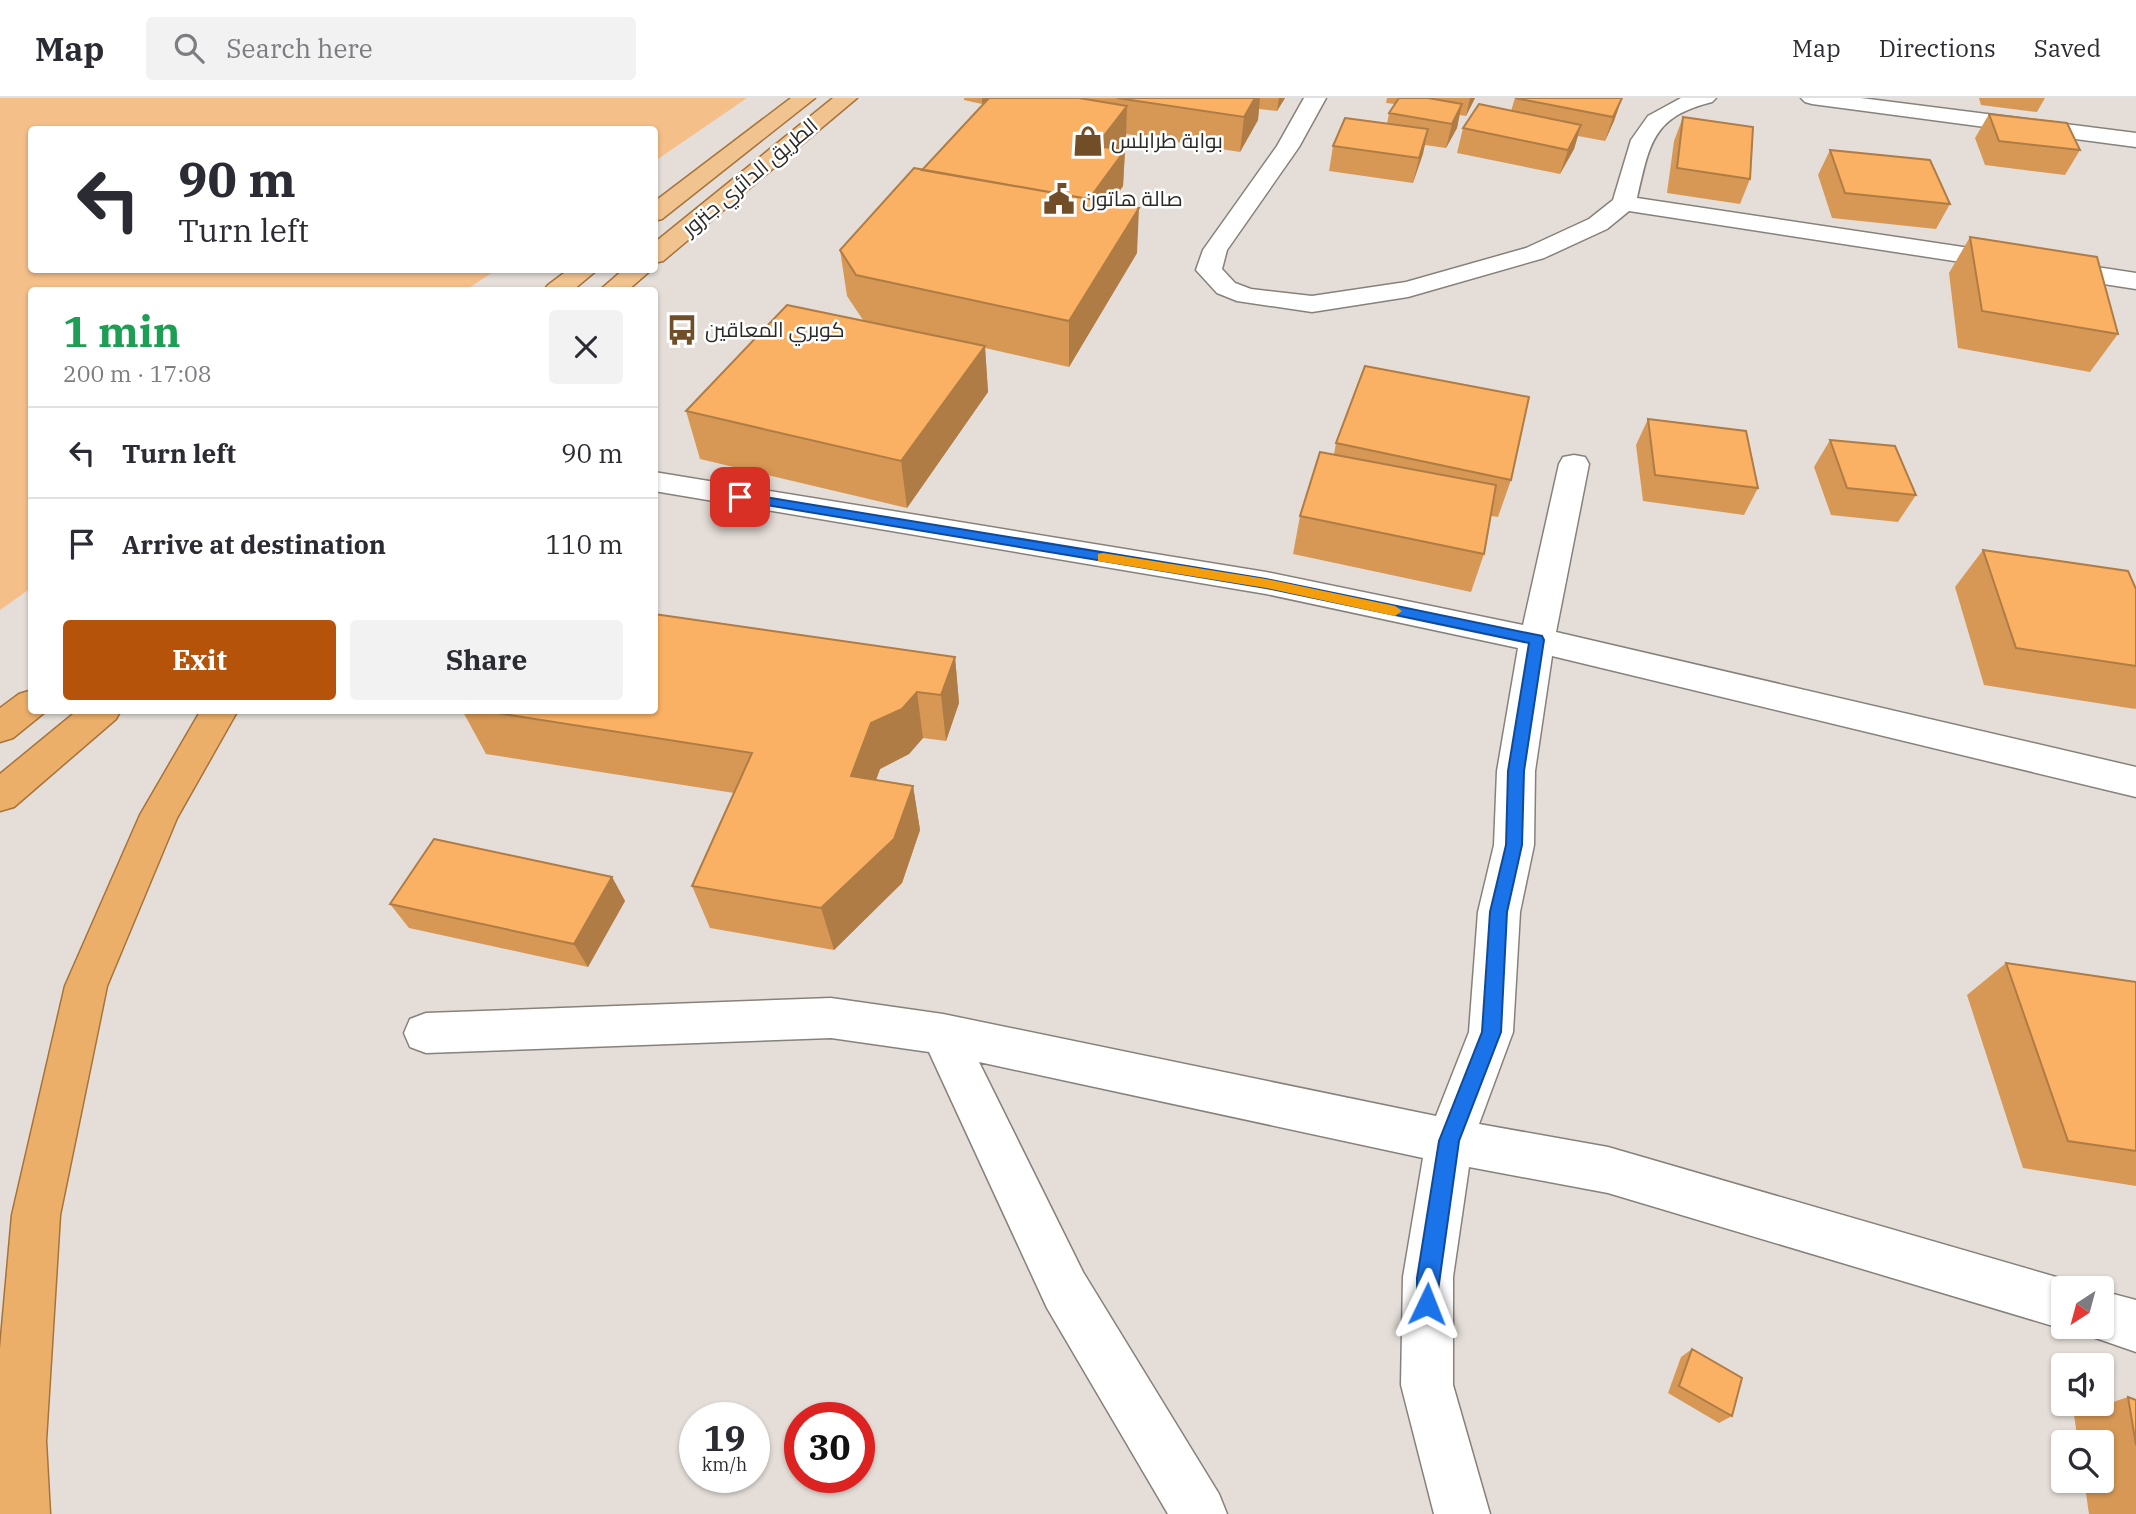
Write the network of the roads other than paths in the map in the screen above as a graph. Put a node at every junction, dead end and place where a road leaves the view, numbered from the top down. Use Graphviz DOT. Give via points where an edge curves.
graph roads {
  1 [pos="804,98"];
  2 [pos="846,98"];
  3 [pos="1315,98"];
  4 [pos="1705,98"];
  5 [pos="1812,98"];
  6 [pos="2136,140"];
  7 [pos="1624,203"];
  8 [pos="658,211"];
  9 [pos="658,253"];
  10 [pos="580,273"];
  11 [pos="634,273"];
  12 [pos="2136,281"];
  13 [pos="561,287"];
  14 [pos="617,287"];
  15 [pos="1574,464"];
  16 [pos="658,482"];
  17 [pos="1536,640"];
  18 [pos="28,695"];
  19 [pos="28,706"];
  20 [pos="98,714"];
  21 [pos="218,714"];
  22 [pos="0,715"];
  23 [pos="0,728"];
  24 [pos="2136,782"];
  25 [pos="0,796"];
  26 [pos="426,1033"];
  27 [pos="943,1034"];
  28 [pos="1449,1141"];
  29 [pos="2051,1300"];
  30 [pos="2114,1320"];
  31 [pos="2136,1326"];
  32 [pos="22,1514"];
  33 [pos="1199,1514"];
  34 [pos="1462,1514"];
  1 -- 8 [label="main road, الطريق الدائري جنزور"];
  2 -- 9 [label="main road, الطريق الدائري جنزور"];
  3 -- 7 [label="street" via="1288,147 1215,250 1209,270 1226,288 1246,296 1312,304 1408,289 1535,253 1598,224"];
  4 -- 7 [label="street" via="1672,110 1651,126"];
  5 -- 6 [label="street"];
  7 -- 12 [label="street"];
  10 -- 13 [label="main road"];
  11 -- 14 [label="main road"];
  15 -- 17 [label="street"];
  16 -- 17 [label="street" via="1266,583"];
  17 -- 24 [label="street"];
  17 -- 28 [label="street" via="1516,771 1514,845 1499,912 1492,1032"];
  18 -- 22 [label="highway"];
  19 -- 23 [label="highway"];
  20 -- 25 [label="highway"];
  21 -- 32 [label="highway" via="159,815 86,986 36,1214 19,1441"];
  26 -- 27 [label="street" via="831,1018"];
  27 -- 28 [label="street"];
  27 -- 33 [label="street" via="1065,1290"];
  28 -- 29 [label="street" via="1608,1170"];
  28 -- 34 [label="street" via="1428,1278 1427,1385"];
  30 -- 31 [label="street"];
}
